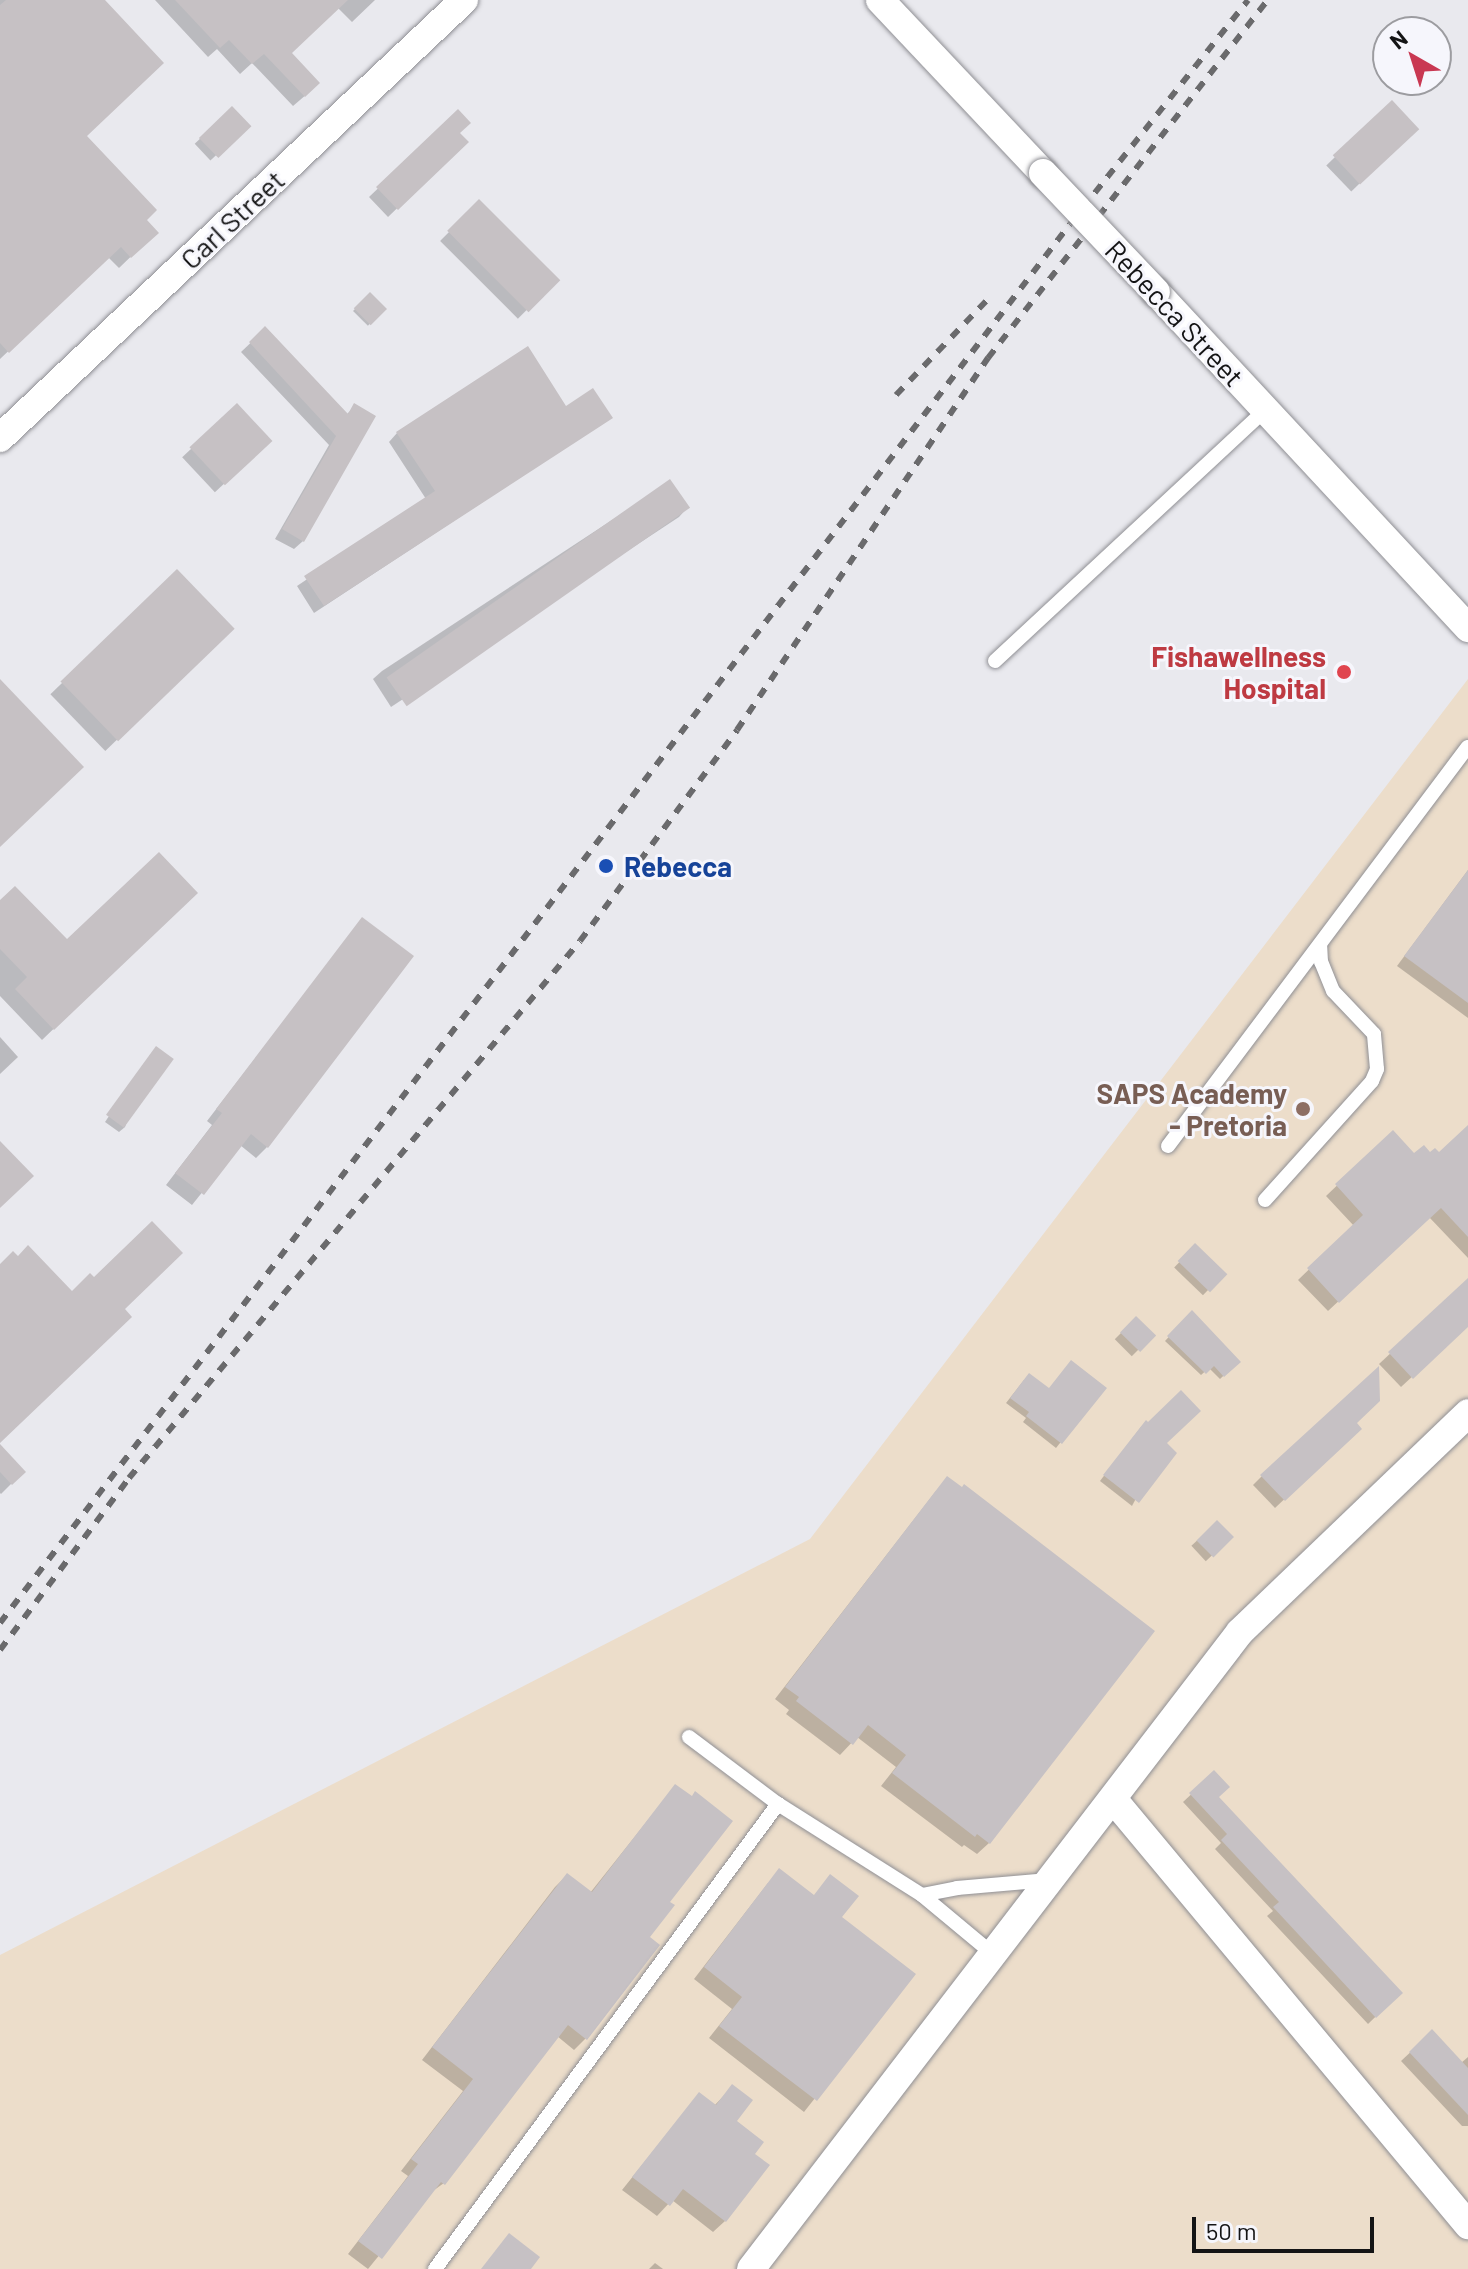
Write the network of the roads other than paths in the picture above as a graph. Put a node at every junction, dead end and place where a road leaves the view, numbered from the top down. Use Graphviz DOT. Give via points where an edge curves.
graph roads {
  1 [pos="464,0"];
  2 [pos="880,0"];
  3 [pos="1265,410"];
  4 [pos="5,423"];
  5 [pos="1468,628"];
  6 [pos="995,661"];
  7 [pos="1468,747"];
  8 [pos="1320,945"];
  9 [pos="1168,1146"];
  10 [pos="1265,1200"];
  11 [pos="1468,1413"];
  12 [pos="689,1737"];
  13 [pos="1113,1799"];
  14 [pos="778,1804"];
  15 [pos="1052,1880"];
  16 [pos="922,1895"];
  17 [pos="994,1955"];
  18 [pos="1468,2225"];
  19 [pos="435,2269"];
  20 [pos="751,2269"];
  1 -- 4 [label="street, Carl Street"];
  2 -- 3 [label="street, Rebecca Street, bridge"];
  3 -- 5 [label="street, Rebecca Street"];
  3 -- 6 [label="lane"];
  7 -- 8 [label="lane"];
  8 -- 9 [label="lane"];
  8 -- 10 [label="lane" via="1333,991 1374,1034 1377,1069"];
  11 -- 13 [label="street" via="1240,1632"];
  12 -- 14 [label="lane"];
  13 -- 15 [label="street"];
  13 -- 18 [label="street"];
  14 -- 16 [label="lane"];
  14 -- 19 [label="lane"];
  15 -- 16 [label="lane"];
  15 -- 17 [label="street"];
  16 -- 17 [label="lane"];
  17 -- 20 [label="street"];
}
